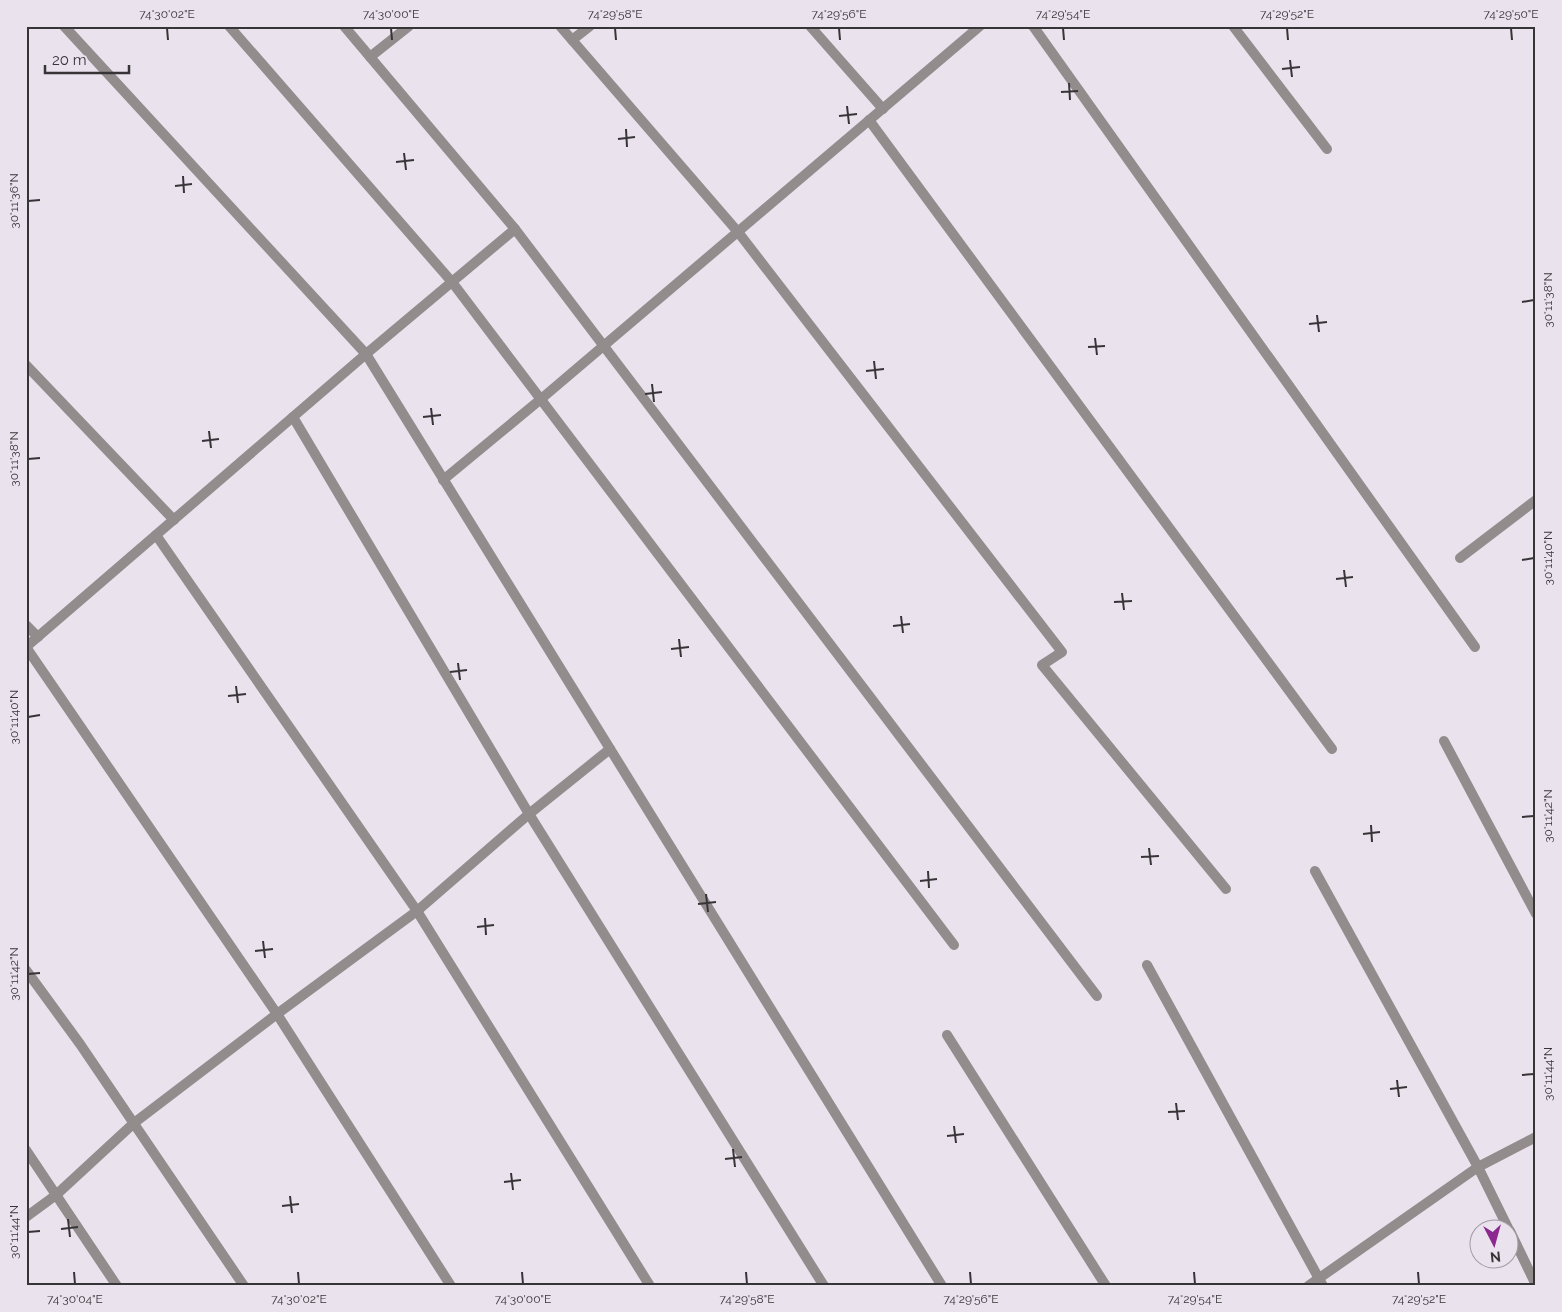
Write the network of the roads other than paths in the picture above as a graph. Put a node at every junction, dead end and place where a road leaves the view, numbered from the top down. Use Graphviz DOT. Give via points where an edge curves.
graph roads {
  1 [pos="64,26"];
  2 [pos="229,26"];
  3 [pos="344,26"];
  4 [pos="409,26"];
  5 [pos="560,26"];
  6 [pos="590,26"];
  7 [pos="810,26"];
  8 [pos="980,26"];
  9 [pos="1032,26"];
  10 [pos="1233,26"];
  11 [pos="572,40"];
  12 [pos="370,57"];
  13 [pos="883,109"];
  14 [pos="869,120"];
  15 [pos="1327,149"];
  16 [pos="514,229"];
  17 [pos="738,232"];
  18 [pos="452,282"];
  19 [pos="603,346"];
  20 [pos="366,354"];
  21 [pos="26,365"];
  22 [pos="540,399"];
  23 [pos="293,417"];
  24 [pos="443,480"];
  25 [pos="1536,500"];
  26 [pos="174,520"];
  27 [pos="156,535"];
  28 [pos="1460,558"];
  29 [pos="26,625"];
  30 [pos="38,637"];
  31 [pos="26,647"];
  32 [pos="1475,647"];
  33 [pos="1444,741"];
  34 [pos="1332,749"];
  35 [pos="610,750"];
  36 [pos="529,814"];
  37 [pos="1315,871"];
  38 [pos="1226,889"];
  39 [pos="416,911"];
  40 [pos="1536,914"];
  41 [pos="954,945"];
  42 [pos="1147,965"];
  43 [pos="26,970"];
  44 [pos="1097,996"];
  45 [pos="277,1014"];
  46 [pos="947,1035"];
  47 [pos="134,1123"];
  48 [pos="1536,1137"];
  49 [pos="26,1150"];
  50 [pos="1478,1167"];
  51 [pos="56,1195"];
  52 [pos="26,1217"];
  53 [pos="1504,1220"];
  54 [pos="1520,1252"];
  55 [pos="1321,1282"];
  56 [pos="1536,1285"];
  57 [pos="117,1286"];
  58 [pos="244,1286"];
  59 [pos="451,1286"];
  60 [pos="650,1286"];
  61 [pos="824,1286"];
  62 [pos="942,1286"];
  63 [pos="1106,1286"];
  64 [pos="1308,1286"];
  1 -- 20 [label="street"];
  2 -- 18 [label="street"];
  3 -- 12 [label="street"];
  4 -- 12 [label="street"];
  5 -- 11 [label="street"];
  6 -- 11 [label="street"];
  7 -- 13 [label="street"];
  8 -- 13 [label="street"];
  9 -- 32 [label="street"];
  10 -- 15 [label="street"];
  11 -- 17 [label="street"];
  12 -- 16 [label="street"];
  13 -- 14 [label="street"];
  14 -- 17 [label="street"];
  14 -- 34 [label="street"];
  16 -- 18 [label="street"];
  16 -- 19 [label="street"];
  17 -- 19 [label="street"];
  17 -- 38 [label="street" via="1062,652 1042,665"];
  18 -- 20 [label="street"];
  18 -- 22 [label="street"];
  19 -- 22 [label="street"];
  19 -- 44 [label="street"];
  20 -- 23 [label="street"];
  20 -- 24 [label="street"];
  21 -- 26 [label="street"];
  22 -- 24 [label="street"];
  22 -- 41 [label="street"];
  23 -- 26 [label="street"];
  23 -- 36 [label="street"];
  24 -- 35 [label="street"];
  25 -- 28 [label="street"];
  26 -- 27 [label="street"];
  27 -- 30 [label="street"];
  27 -- 39 [label="street"];
  29 -- 30 [label="street"];
  30 -- 31 [label="street"];
  31 -- 45 [label="street"];
  33 -- 40 [label="street"];
  35 -- 36 [label="street"];
  35 -- 62 [label="street"];
  36 -- 39 [label="street"];
  36 -- 61 [label="street"];
  37 -- 50 [label="street"];
  39 -- 45 [label="street"];
  39 -- 60 [label="street"];
  42 -- 55 [label="street"];
  43 -- 47 [label="street"];
  45 -- 47 [label="street"];
  45 -- 59 [label="street"];
  46 -- 63 [label="street"];
  47 -- 51 [label="street"];
  47 -- 58 [label="street"];
  48 -- 50 [label="street"];
  49 -- 51 [label="street"];
  50 -- 53 [label="street"];
  50 -- 55 [label="street"];
  51 -- 52 [label="street"];
  51 -- 57 [label="street"];
  54 -- 56 [label="street"];
  55 -- 64 [label="street"];
}
